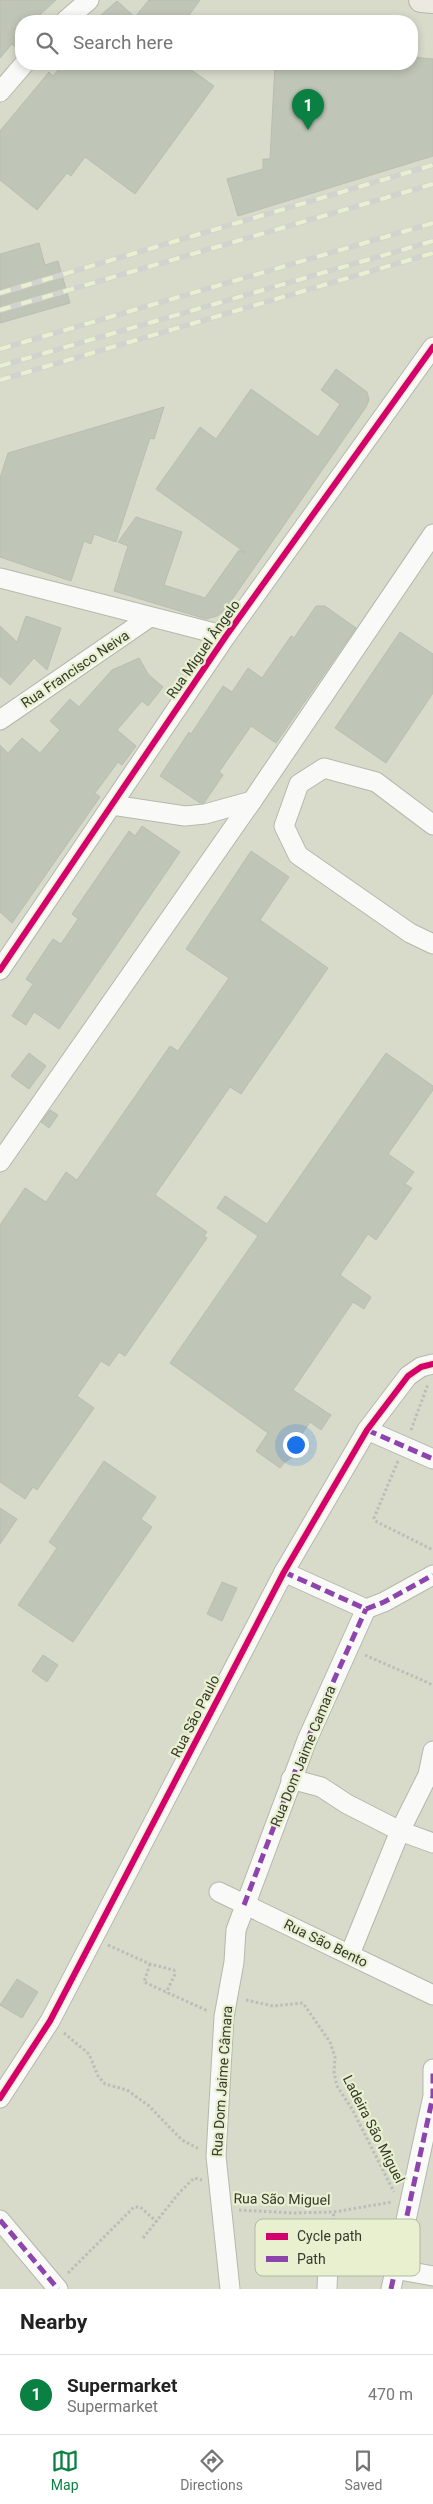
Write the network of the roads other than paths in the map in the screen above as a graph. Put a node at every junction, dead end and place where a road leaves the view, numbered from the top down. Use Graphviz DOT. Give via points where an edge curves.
graph roads {
  1 [pos="89,0"];
  2 [pos="421,0"];
  3 [pos="433,1"];
  4 [pos="72,15"];
  5 [pos="19,70"];
  6 [pos="0,92"];
  7 [pos="433,346"];
  8 [pos="433,534"];
  9 [pos="0,578"];
  10 [pos="150,617"];
  11 [pos="226,636"];
  12 [pos="0,720"];
  13 [pos="277,766"];
  14 [pos="299,784"];
  15 [pos="252,801"];
  16 [pos="112,805"];
  17 [pos="433,825"];
  18 [pos="433,944"];
  19 [pos="0,970"];
  20 [pos="0,1162"];
  21 [pos="431,1372"];
  22 [pos="367,1430"];
  23 [pos="433,1459"];
  24 [pos="284,1572"];
  25 [pos="433,1576"];
  26 [pos="366,1609"];
  27 [pos="433,1751"];
  28 [pos="291,1779"];
  29 [pos="400,1830"];
  30 [pos="433,1843"];
  31 [pos="218,1892"];
  32 [pos="244,1905"];
  33 [pos="350,1954"];
  34 [pos="433,1995"];
  35 [pos="433,2069"];
  36 [pos="0,2098"];
  37 [pos="401,2219"];
  38 [pos="0,2220"];
  39 [pos="420,2274"];
  40 [pos="328,2276"];
  41 [pos="393,2276"];
  42 [pos="433,2276"];
  43 [pos="56,2287"];
  44 [pos="230,2289"];
  45 [pos="327,2289"];
  46 [pos="391,2289"];
  1 -- 4 [label="street"];
  2 -- 3 [label="main road"];
  5 -- 6 [label="street"];
  7 -- 11 [label="street, Rua Miguel Ângelo"];
  8 -- 13 [label="street"];
  9 -- 10 [label="street"];
  10 -- 11 [label="street"];
  10 -- 12 [label="street, Rua Francisco Neiva"];
  11 -- 16 [label="street, Rua Miguel Ângelo"];
  13 -- 14 [label="street"];
  13 -- 15 [label="street"];
  14 -- 17 [label="street" via="324,768 376,782"];
  14 -- 18 [label="street" via="284,826 298,855 410,934"];
  15 -- 16 [label="street" via="186,816"];
  15 -- 20 [label="street"];
  16 -- 19 [label="street, Rua Miguel Ângelo"];
  21 -- 22 [label="street, Rua São Paulo" via="421,1367 408,1376"];
  22 -- 23 [label="street"];
  22 -- 24 [label="street, Rua São Paulo"];
  24 -- 26 [label="street"];
  24 -- 36 [label="street, Rua São Paulo" via="50,2021"];
  25 -- 26 [label="street"];
  26 -- 28 [label="street, Rua Dom Jaime Camara"];
  27 -- 29 [label="street" via="428,1776"];
  28 -- 29 [label="street" via="321,1787 347,1804"];
  28 -- 32 [label="street, Rua Dom Jaime Camara"];
  29 -- 30 [label="street"];
  29 -- 33 [label="street"];
  31 -- 32 [label="street, Rua São Bento"];
  32 -- 33 [label="street, Rua São Bento"];
  32 -- 44 [label="street, Rua Dom Jaime Câmara" via="236,1930 224,2017 216,2156"];
  33 -- 34 [label="street, Rua São Bento"];
  35 -- 37 [label="street" via="433,2096"];
  38 -- 43 [label="street"];
  39 -- 42 [label="street"];
  40 -- 45 [label="street"];
  41 -- 46 [label="street"];
}
